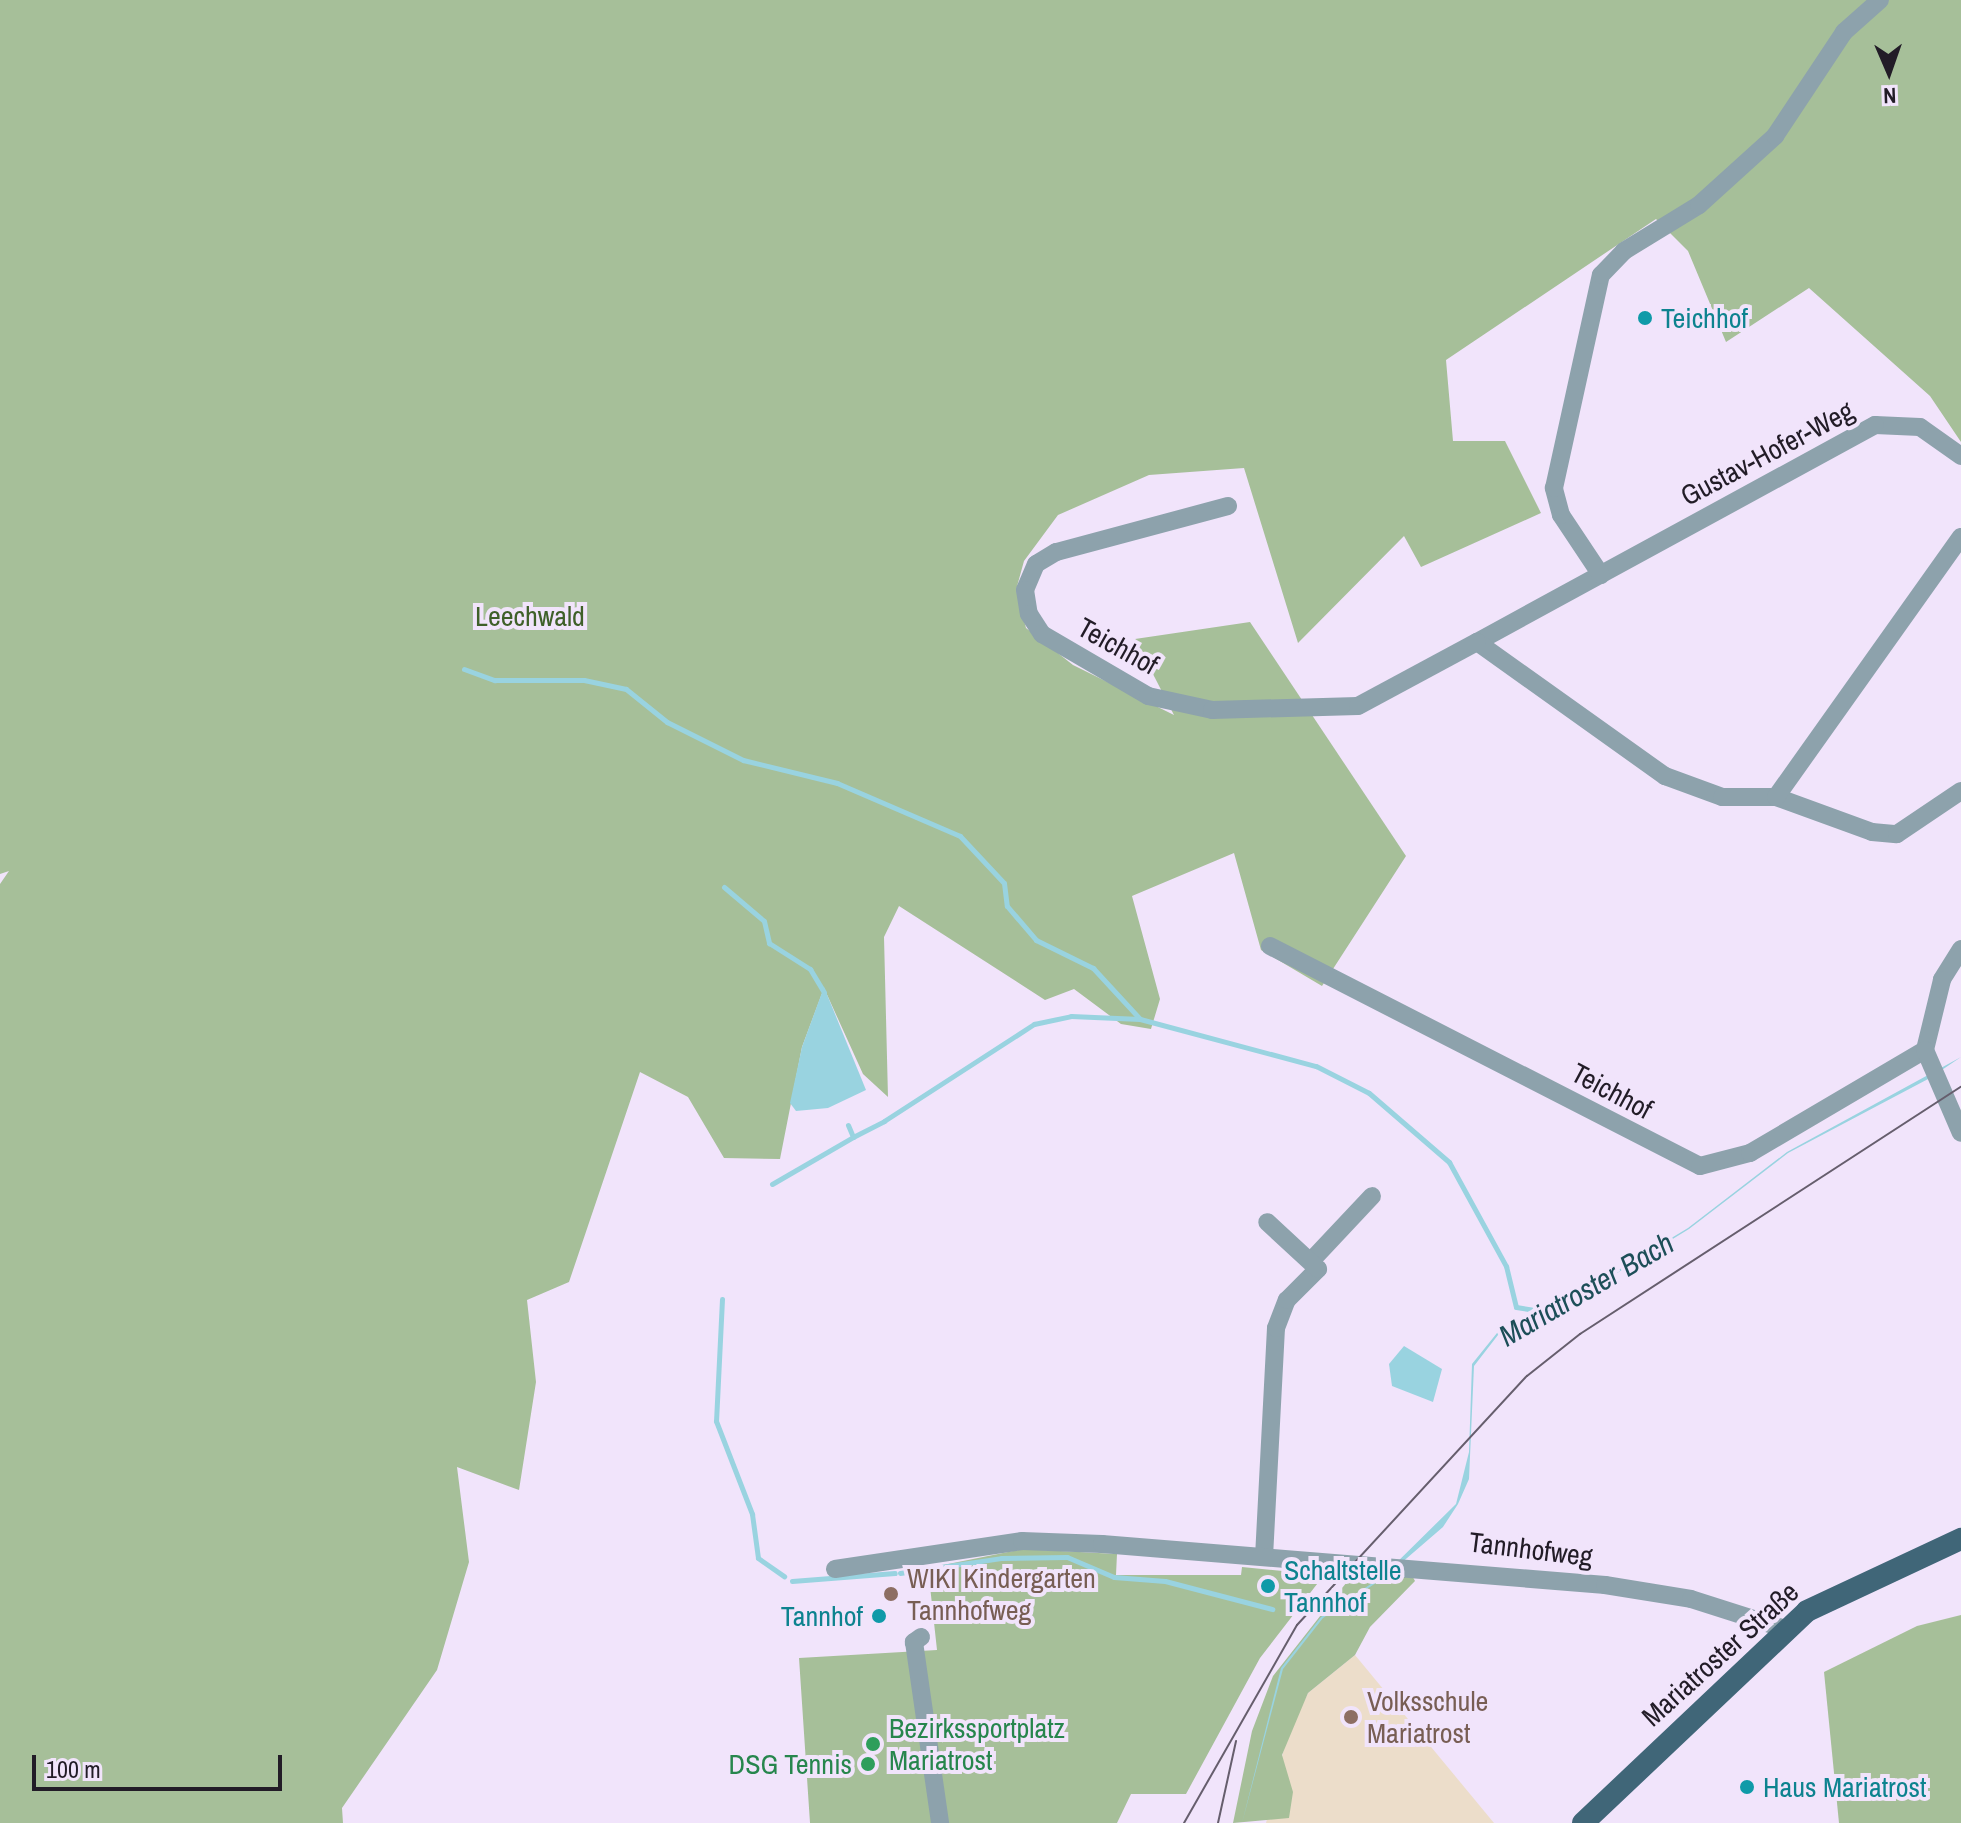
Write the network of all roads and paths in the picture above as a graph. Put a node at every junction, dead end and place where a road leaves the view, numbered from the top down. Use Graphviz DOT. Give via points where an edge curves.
graph roads {
  1 [pos="1880,0"];
  2 [pos="1961,456"];
  3 [pos="1228,506"];
  4 [pos="1961,537"];
  5 [pos="1601,575"];
  6 [pos="1477,642"];
  7 [pos="1961,791"];
  8 [pos="1776,797"];
  9 [pos="1270,946"];
  10 [pos="1961,949"];
  11 [pos="1928,1055"];
  12 [pos="1961,1133"];
  13 [pos="1372,1196"];
  14 [pos="1267,1222"];
  15 [pos="1312,1268"];
  16 [pos="1961,1539"];
  17 [pos="1264,1557"];
  18 [pos="835,1569"];
  19 [pos="1785,1629"];
  20 [pos="921,1637"];
  21 [pos="940,1823"];
  22 [pos="1583,1823"];
  1 -- 5 [label="street" via="1844,32 1775,136 1699,205 1624,251 1601,275 1554,488 1561,515"];
  2 -- 5 [label="street, Gustav-Hofer-Weg" via="1920,427 1875,425"];
  3 -- 6 [label="street, Teichhof" via="1056,552 1036,564 1025,590 1029,614 1042,634 1148,696 1212,710 1358,706"];
  4 -- 8 [label="street"];
  5 -- 6 [label="street, Teichhof"];
  6 -- 8 [label="street" via="1665,776 1722,797"];
  7 -- 8 [label="street" via="1897,834 1872,832"];
  9 -- 11 [label="street, Teichhof" via="1700,1166 1722,1166 1750,1153"];
  10 -- 11 [label="street" via="1942,980"];
  11 -- 12 [label="street"];
  13 -- 15 [label="street"];
  14 -- 15 [label="street"];
  15 -- 17 [label="street" via="1287,1300 1276,1328"];
  16 -- 19 [label="main road, Mariatroster Straße" via="1845,1587"];
  17 -- 18 [label="street, Tannhofweg" via="1022,1541"];
  17 -- 19 [label="street, Tannhofweg" via="1411,1565 1691,1599"];
  19 -- 22 [label="main road, Mariatroster Straße"];
  20 -- 21 [label="street" via="914,1642"];
}
